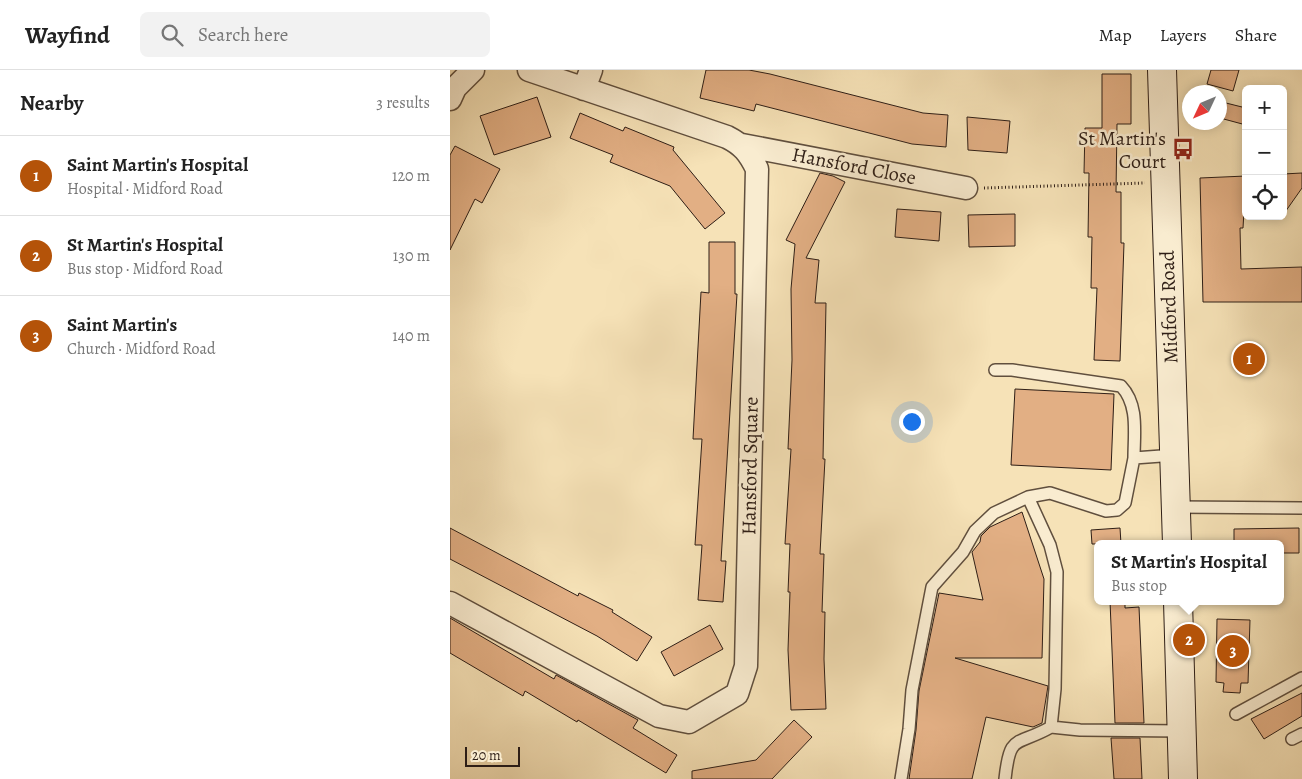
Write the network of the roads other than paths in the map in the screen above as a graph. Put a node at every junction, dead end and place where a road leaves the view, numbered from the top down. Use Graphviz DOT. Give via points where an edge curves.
graph roads {
  1 [pos="528,70"];
  2 [pos="1162,70"];
  3 [pos="470,71"];
  4 [pos="588,79"];
  5 [pos="450,99"];
  6 [pos="742,145"];
  7 [pos="966,188"];
  8 [pos="995,370"];
  9 [pos="1175,455"];
  10 [pos="1134,458"];
  11 [pos="1028,497"];
  12 [pos="1176,507"];
  13 [pos="1302,508"];
  14 [pos="1177,540"];
  15 [pos="450,603"];
  16 [pos="1178,605"];
  17 [pos="1302,678"];
  18 [pos="1236,714"];
  19 [pos="1052,727"];
  20 [pos="1182,731"];
  21 [pos="901,779"];
  22 [pos="1005,779"];
  23 [pos="1183,779"];
  1 -- 4 [label="street"];
  2 -- 9 [label="main road, Midford Road"];
  3 -- 5 [label="street"];
  4 -- 6 [label="street"];
  6 -- 7 [label="street, Hansford Close"];
  6 -- 15 [label="street, Hansford Square" via="757,169 757,179 746,666 737,694 689,722 659,716"];
  8 -- 10 [label="lane" via="1121,386 1130,396 1133,410"];
  9 -- 10 [label="lane"];
  9 -- 12 [label="main road, Midford Road"];
  10 -- 11 [label="lane" via="1124,503 1117,510 1106,511 1050,493"];
  11 -- 19 [label="lane" via="1050,545 1057,572"];
  11 -- 21 [label="lane" via="994,514 975,531 964,552 932,587 912,690"];
  12 -- 13 [label="lane"];
  12 -- 14 [label="main road, Midford Road"];
  16 -- 20 [label="main road"];
  17 -- 18 [label="lane"];
  19 -- 20 [label="lane"];
  19 -- 22 [label="lane" via="1014,744 1008,754"];
  20 -- 23 [label="main road"];
}
